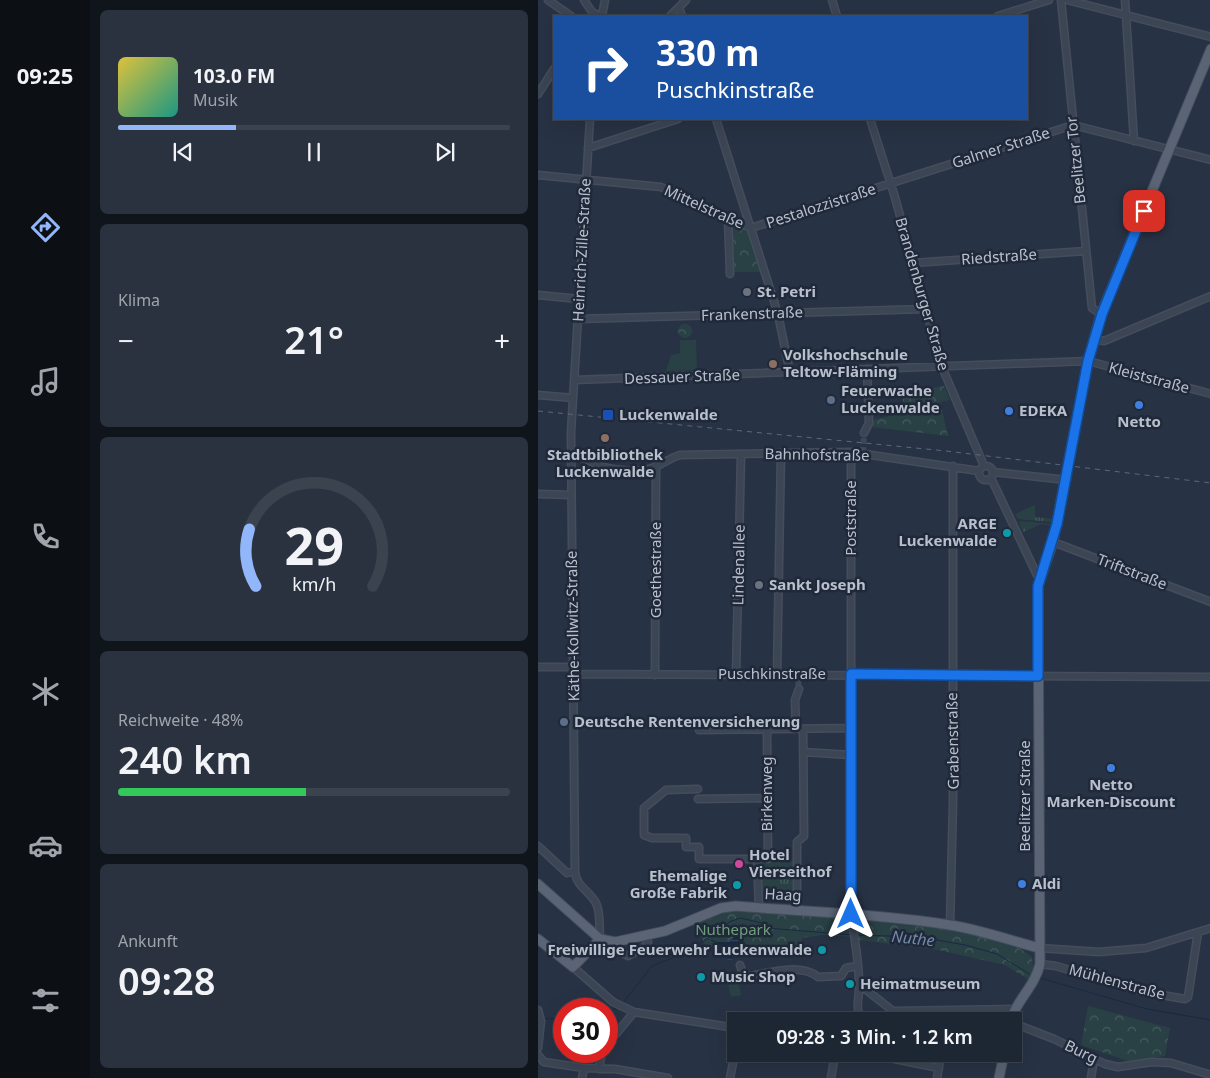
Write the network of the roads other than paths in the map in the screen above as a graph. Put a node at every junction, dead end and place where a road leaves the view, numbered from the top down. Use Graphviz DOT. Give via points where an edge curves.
graph roads {
  1 [pos="548,0"];
  2 [pos="584,0"];
  3 [pos="605,0"];
  4 [pos="686,0"];
  5 [pos="832,0"];
  6 [pos="1049,0"];
  7 [pos="1061,0"];
  8 [pos="1067,0"];
  9 [pos="1125,0"];
  10 [pos="679,8"];
  11 [pos="570,15"];
  12 [pos="599,15"];
  13 [pos="601,15"];
  14 [pos="671,15"];
  15 [pos="682,15"];
  16 [pos="837,15"];
  17 [pos="1001,15"];
  18 [pos="1126,15"];
  19 [pos="1210,37"];
  20 [pos="1210,50"];
  21 [pos="553,70"];
  22 [pos="538,94"];
  23 [pos="590,120"];
  24 [pos="675,120"];
  25 [pos="716,120"];
  26 [pos="870,120"];
  27 [pos="1073,125"];
  28 [pos="1134,141"];
  29 [pos="588,148"];
  30 [pos="1170,149"];
  31 [pos="1210,160"];
  32 [pos="538,175"];
  33 [pos="586,179"];
  34 [pos="891,183"];
  35 [pos="728,218"];
  36 [pos="751,228"];
  37 [pos="1086,251"];
  38 [pos="913,262"];
  39 [pos="730,274"];
  40 [pos="538,295"];
  41 [pos="1210,296"];
  42 [pos="579,299"];
  43 [pos="926,309"];
  44 [pos="778,314"];
  45 [pos="1102,314"];
  46 [pos="578,319"];
  47 [pos="1094,340"];
  48 [pos="1088,361"];
  49 [pos="942,368"];
  50 [pos="867,369"];
  51 [pos="790,373"];
  52 [pos="574,380"];
  53 [pos="538,394"];
  54 [pos="1210,394"];
  55 [pos="573,398"];
  56 [pos="864,433"];
  57 [pos="851,452"];
  58 [pos="782,453"];
  59 [pos="741,455"];
  60 [pos="571,456"];
  61 [pos="656,466"];
  62 [pos="953,466"];
  63 [pos="984,466"];
  64 [pos="979,471"];
  65 [pos="992,475"];
  66 [pos="1067,480"];
  67 [pos="538,494"];
  68 [pos="571,495"];
  69 [pos="1053,542"];
  70 [pos="1040,577"];
  71 [pos="1210,602"];
  72 [pos="538,667"];
  73 [pos="573,671"];
  74 [pos="655,674"];
  75 [pos="851,674"];
  76 [pos="736,675"];
  77 [pos="777,675"];
  78 [pos="952,675"];
  79 [pos="1038,676"];
  80 [pos="1210,677"];
  81 [pos="799,689"];
  82 [pos="851,728"];
  83 [pos="799,729"];
  84 [pos="699,730"];
  85 [pos="767,730"];
  86 [pos="803,752"];
  87 [pos="851,755"];
  88 [pos="698,789"];
  89 [pos="767,798"];
  90 [pos="698,799"];
  91 [pos="538,846"];
  92 [pos="768,860"];
  93 [pos="575,871"];
  94 [pos="538,884"];
  95 [pos="759,908"];
  96 [pos="797,910"];
  97 [pos="851,914"];
  98 [pos="950,925"];
  99 [pos="1210,928"];
  100 [pos="1198,932"];
  101 [pos="646,935"];
  102 [pos="538,939"];
  103 [pos="600,939"];
  104 [pos="615,942"];
  105 [pos="1039,948"];
  106 [pos="1040,964"];
  107 [pos="740,965"];
  108 [pos="858,966"];
  109 [pos="573,967"];
  110 [pos="860,986"];
  111 [pos="1014,1009"];
  112 [pos="948,1011"];
  113 [pos="634,1012"];
  114 [pos="858,1012"];
  115 [pos="1014,1012"];
  116 [pos="540,1015"];
  117 [pos="1022,1026"];
  118 [pos="727,1027"];
  119 [pos="618,1032"];
  120 [pos="538,1048"];
  121 [pos="538,1057"];
  122 [pos="1094,1059"];
  123 [pos="733,1062"];
  124 [pos="834,1062"];
  125 [pos="909,1062"];
  126 [pos="940,1062"];
  127 [pos="1002,1062"];
  128 [pos="600,1063"];
  129 [pos="584,1068"];
  130 [pos="599,1068"];
  131 [pos="939,1068"];
  132 [pos="1209,1076"];
  133 [pos="582,1078"];
  134 [pos="668,1078"];
  135 [pos="730,1078"];
  136 [pos="832,1078"];
  137 [pos="936,1078"];
  138 [pos="999,1078"];
  139 [pos="1091,1078"];
  1 -- 11 [label="street"];
  2 -- 12 [label="street" via="592,12"];
  3 -- 13 [label="street"];
  4 -- 10 [label="street"];
  5 -- 16 [label="street"];
  6 -- 17 [label="street"];
  7 -- 27 [label="street, Beelitzer Tor"];
  8 -- 18 [label="street"];
  9 -- 18 [label="street"];
  10 -- 14 [label="street"];
  10 -- 15 [label="street"];
  18 -- 19 [label="street"];
  18 -- 28 [label="street"];
  20 -- 30 [label="main road, Beelitzer Straße"];
  21 -- 22 [label="street"];
  23 -- 29 [label="street, Heinrich-Zille-Straße"];
  24 -- 29 [label="street"];
  25 -- 36 [label="street"];
  26 -- 34 [label="street, Brandenburger Straße"];
  27 -- 28 [label="street"];
  27 -- 34 [label="street, Galmer Straße"];
  27 -- 37 [label="street, Beelitzer Tor"];
  28 -- 30 [label="street"];
  29 -- 33 [label="street, Heinrich-Zille-Straße"];
  30 -- 31 [label="street"];
  30 -- 45 [label="main road, Beelitzer Straße"];
  32 -- 33 [label="street, Mittelstraße"];
  33 -- 35 [label="street, Mittelstraße" via="661,187"];
  33 -- 42 [label="street, Heinrich-Zille-Straße"];
  34 -- 36 [label="street, Pestalozzistraße"];
  34 -- 38 [label="street, Brandenburger Straße"];
  35 -- 36 [label="street, Mittelstraße"];
  35 -- 39 [label="street"];
  36 -- 44 [label="street"];
  37 -- 38 [label="street, Riedstraße"];
  37 -- 45 [label="street, Beelitzer Tor" via="1092,308"];
  38 -- 43 [label="street, Brandenburger Straße"];
  40 -- 42 [label="street"];
  41 -- 47 [label="street" via="1104,341"];
  42 -- 46 [label="street, Heinrich-Zille-Straße"];
  43 -- 44 [label="street, Frankenstraße"];
  43 -- 49 [label="street, Brandenburger Straße"];
  44 -- 46 [label="street, Frankenstraße"];
  44 -- 51 [label="street"];
  45 -- 47 [label="main road, Beelitzer Straße"];
  46 -- 52 [label="street, Heinrich-Zille-Straße"];
  47 -- 48 [label="main road, Beelitzer Straße"];
  48 -- 49 [label="street, Dessauer Straße"];
  48 -- 54 [label="street, Kleiststraße"];
  48 -- 66 [label="main road, Beelitzer Straße"];
  49 -- 50 [label="street, Dessauer Straße"];
  49 -- 63 [label="street, Brandenburger Straße"];
  50 -- 51 [label="street, Dessauer Straße"];
  50 -- 56 [label="street" via="869,422"];
  51 -- 52 [label="street, Dessauer Straße"];
  52 -- 55 [label="street, Käthe-Kollwitz-Straße"];
  53 -- 55 [label="street"];
  55 -- 60 [label="street, Käthe-Kollwitz-Straße"];
  57 -- 58 [label="street, Bahnhofstraße"];
  57 -- 62 [label="street, Bahnhofstraße"];
  57 -- 75 [label="street, Poststraße"];
  58 -- 59 [label="street, Bahnhofstraße"];
  58 -- 77 [label="street"];
  59 -- 61 [label="street, Bahnhofstraße" via="680,455"];
  59 -- 76 [label="street, Lindenallee"];
  60 -- 61 [label="street, Bahnhofstraße" via="580,455 610,469 638,470"];
  60 -- 68 [label="street, Käthe-Kollwitz-Straße"];
  61 -- 74 [label="street, Goethestraße"];
  62 -- 64 [label="street, Bahnhofstraße"];
  62 -- 78 [label="street, Grabenstraße"];
  63 -- 64 [label="street"];
  63 -- 65 [label="street" via="991,467"];
  64 -- 65 [label="street, Bahnhofstraße" via="981,478"];
  65 -- 66 [label="street"];
  65 -- 70 [label="street"];
  66 -- 69 [label="main road, Beelitzer Straße"];
  67 -- 68 [label="street"];
  68 -- 73 [label="street, Käthe-Kollwitz-Straße"];
  69 -- 70 [label="main road, Beelitzer Straße"];
  69 -- 71 [label="street, Triftstraße"];
  70 -- 79 [label="main road, Beelitzer Straße"];
  72 -- 73 [label="street, Puschkinstraße"];
  73 -- 74 [label="street, Puschkinstraße"];
  73 -- 93 [label="street, Käthe-Kollwitz-Straße"];
  74 -- 76 [label="street, Puschkinstraße"];
  75 -- 77 [label="street, Puschkinstraße" via="798,678"];
  75 -- 78 [label="street, Puschkinstraße"];
  75 -- 82 [label="street, Poststraße"];
  76 -- 77 [label="street, Puschkinstraße"];
  78 -- 79 [label="street, Puschkinstraße"];
  78 -- 98 [label="street, Grabenstraße"];
  79 -- 80 [label="street, Puschkinstraße"];
  79 -- 105 [label="main road, Beelitzer Straße"];
  81 -- 83 [label="street" via="795,700"];
  82 -- 83 [label="street"];
  82 -- 87 [label="street, Poststraße"];
  83 -- 85 [label="street"];
  83 -- 86 [label="street"];
  84 -- 85 [label="street"];
  85 -- 89 [label="street, Birkenweg"];
  86 -- 87 [label="street"];
  86 -- 96 [label="street" via="804,836 797,842"];
  87 -- 97 [label="street, Poststraße"];
  88 -- 95 [label="street" via="666,790 644,808 644,834 652,838 686,838 686,847 699,847 699,859 757,859"];
  89 -- 90 [label="street"];
  89 -- 92 [label="street, Birkenweg"];
  91 -- 93 [label="street" via="567,873"];
  93 -- 103 [label="street" via="578,885 598,908"];
  94 -- 103 [label="main road"];
  95 -- 96 [label="main road, Haag"];
  95 -- 101 [label="main road, Haag" via="721,908 679,927"];
  96 -- 97 [label="main road, Haag"];
  97 -- 98 [label="main road, Haag"];
  97 -- 108 [label="street, Poststraße"];
  98 -- 105 [label="main road, Haag"];
  99 -- 100 [label="street"];
  100 -- 105 [label="street" via="1146,948 1108,952"];
  100 -- 106 [label="street, Mühlenstraße" via="1188,997 1185,999 1144,992"];
  101 -- 104 [label="main road, Haag"];
  101 -- 104 [label="street" via="648,942 643,948 628,956 619,951"];
  102 -- 109 [label="main road"];
  103 -- 104 [label="main road, Haag"];
  103 -- 109 [label="main road"];
  105 -- 106 [label="main road, Beelitzer Straße"];
  106 -- 111 [label="main road, Beelitzer Straße" via="1036,977"];
  107 -- 108 [label="street" via="744,977 795,970 811,971 818,977 841,976 846,968"];
  108 -- 110 [label="street, Poststraße"];
  109 -- 113 [label="street" via="621,1006"];
  110 -- 112 [label="street" via="893,1011"];
  110 -- 114 [label="street, Poststraße"];
  111 -- 112 [label="street"];
  111 -- 115 [label="main road, Beelitzer Straße"];
  113 -- 118 [label="street"];
  113 -- 119 [label="street"];
  116 -- 120 [label="street"];
  117 -- 122 [label="street, Burg"];
  121 -- 129 [label="street" via="544,1062"];
  122 -- 132 [label="street, Burg" via="1118,1067 1172,1063"];
  122 -- 139 [label="street"];
  123 -- 135 [label="street"];
  124 -- 136 [label="street"];
  125 -- 131 [label="street"];
  126 -- 131 [label="street"];
  127 -- 138 [label="main road"];
  128 -- 130 [label="street"];
  129 -- 130 [label="street"];
  129 -- 133 [label="street"];
  130 -- 134 [label="street"];
  131 -- 137 [label="street"];
}
